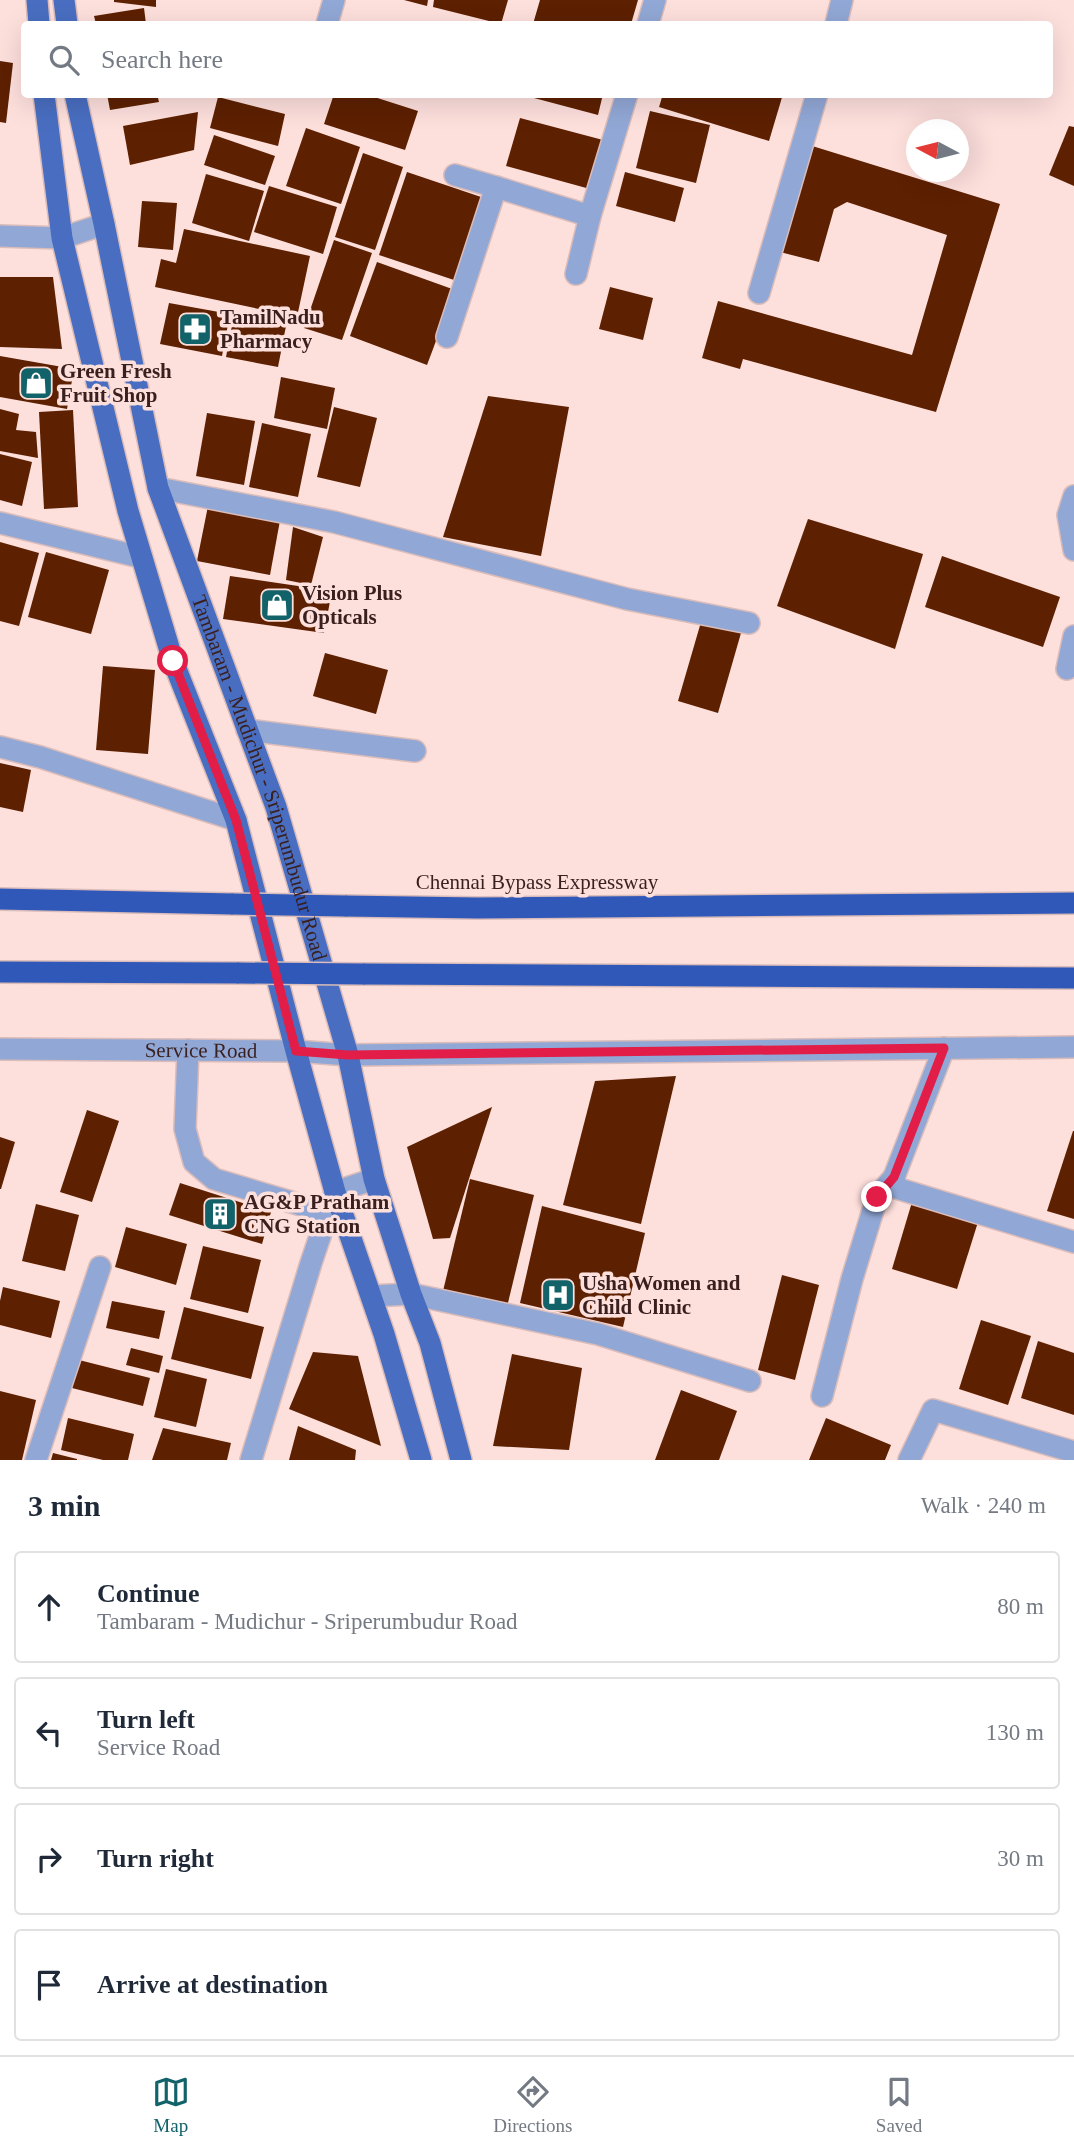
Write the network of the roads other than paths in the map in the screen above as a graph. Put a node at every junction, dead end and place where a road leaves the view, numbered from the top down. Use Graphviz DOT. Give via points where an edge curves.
graph roads {
  1 [pos="37,0"];
  2 [pos="64,0"];
  3 [pos="334,0"];
  4 [pos="655,0"];
  5 [pos="842,0"];
  6 [pos="39,21"];
  7 [pos="67,21"];
  8 [pos="328,21"];
  9 [pos="649,21"];
  10 [pos="837,21"];
  11 [pos="45,98"];
  12 [pos="76,98"];
  13 [pos="626,98"];
  14 [pos="815,103"];
  15 [pos="455,175"];
  16 [pos="496,187"];
  17 [pos="590,216"];
  18 [pos="104,224"];
  19 [pos="0,236"];
  20 [pos="62,237"];
  21 [pos="576,274"];
  22 [pos="759,293"];
  23 [pos="447,337"];
  24 [pos="158,488"];
  25 [pos="1074,496"];
  26 [pos="0,523"];
  27 [pos="1074,550"];
  28 [pos="140,556"];
  29 [pos="749,623"];
  30 [pos="1074,636"];
  31 [pos="1067,669"];
  32 [pos="247,730"];
  33 [pos="0,747"];
  34 [pos="415,751"];
  35 [pos="236,820"];
  36 [pos="0,899"];
  37 [pos="1074,903"];
  38 [pos="0,972"];
  39 [pos="1074,978"];
  40 [pos="1074,1047"];
  41 [pos="944,1048"];
  42 [pos="0,1049"];
  43 [pos="188,1051"];
  44 [pos="296,1051"];
  45 [pos="348,1055"];
  46 [pos="894,1177"];
  47 [pos="374,1179"];
  48 [pos="335,1192"];
  49 [pos="328,1213"];
  50 [pos="1074,1242"];
  51 [pos="100,1267"];
  52 [pos="411,1294"];
  53 [pos="370,1296"];
  54 [pos="750,1381"];
  55 [pos="822,1396"];
  56 [pos="1074,1452"];
  57 [pos="36,1460"];
  58 [pos="251,1460"];
  59 [pos="421,1460"];
  60 [pos="461,1460"];
  61 [pos="909,1460"];
  1 -- 6 [label="main road"];
  2 -- 7 [label="main road"];
  3 -- 8 [label="street"];
  4 -- 9 [label="street"];
  5 -- 10 [label="street"];
  11 -- 20 [label="main road, Tambaram - Mudichur - Sriperumbudur Road"];
  12 -- 18 [label="main road, Tambaram - Mudichur - Sriperumbudur Road"];
  13 -- 17 [label="street"];
  14 -- 22 [label="street"];
  15 -- 16 [label="street"];
  16 -- 17 [label="street"];
  16 -- 23 [label="street"];
  17 -- 21 [label="street"];
  18 -- 20 [label="street"];
  18 -- 24 [label="main road, Tambaram - Mudichur - Sriperumbudur Road"];
  19 -- 20 [label="street"];
  20 -- 28 [label="main road, Tambaram - Mudichur - Sriperumbudur Road"];
  24 -- 29 [label="street" via="334,523 627,599"];
  24 -- 32 [label="main road, Tambaram - Mudichur - Sriperumbudur Road"];
  25 -- 27 [label="street" via="1068,515"];
  26 -- 28 [label="street"];
  28 -- 35 [label="main road, Tambaram - Mudichur - Sriperumbudur Road" via="173,661"];
  30 -- 31 [label="street"];
  32 -- 34 [label="street"];
  32 -- 45 [label="main road, Tambaram - Mudichur - Sriperumbudur Road" via="275,807"];
  33 -- 35 [label="street"];
  35 -- 44 [label="main road, Tambaram - Mudichur - Sriperumbudur Road"];
  36 -- 37 [label="highway, Chennai Bypass Expressway, bridge" via="491,908"];
  38 -- 39 [label="highway, bridge"];
  40 -- 41 [label="street, Service Road"];
  41 -- 45 [label="street, Service Road"];
  41 -- 46 [label="street"];
  42 -- 43 [label="street, Service Road"];
  43 -- 44 [label="street, Service Road"];
  43 -- 49 [label="street" via="185,1129 194,1162 214,1179"];
  44 -- 45 [label="street, Service Road"];
  44 -- 48 [label="main road, Tambaram - Mudichur - Sriperumbudur Road"];
  45 -- 47 [label="main road, Tambaram - Mudichur - Sriperumbudur Road"];
  46 -- 50 [label="street" via="896,1188"];
  46 -- 55 [label="street" via="877,1197"];
  47 -- 48 [label="street"];
  47 -- 52 [label="main road, Tambaram - Mudichur - Sriperumbudur Road"];
  48 -- 49 [label="street"];
  48 -- 53 [label="main road, Tambaram - Mudichur - Sriperumbudur Road"];
  49 -- 58 [label="street"];
  51 -- 57 [label="street"];
  52 -- 53 [label="street"];
  52 -- 54 [label="street" via="598,1334"];
  52 -- 60 [label="main road, Tambaram - Mudichur - Sriperumbudur Road" via="430,1343"];
  53 -- 59 [label="main road, Tambaram - Mudichur - Sriperumbudur Road"];
  56 -- 61 [label="street" via="933,1410"];
}
